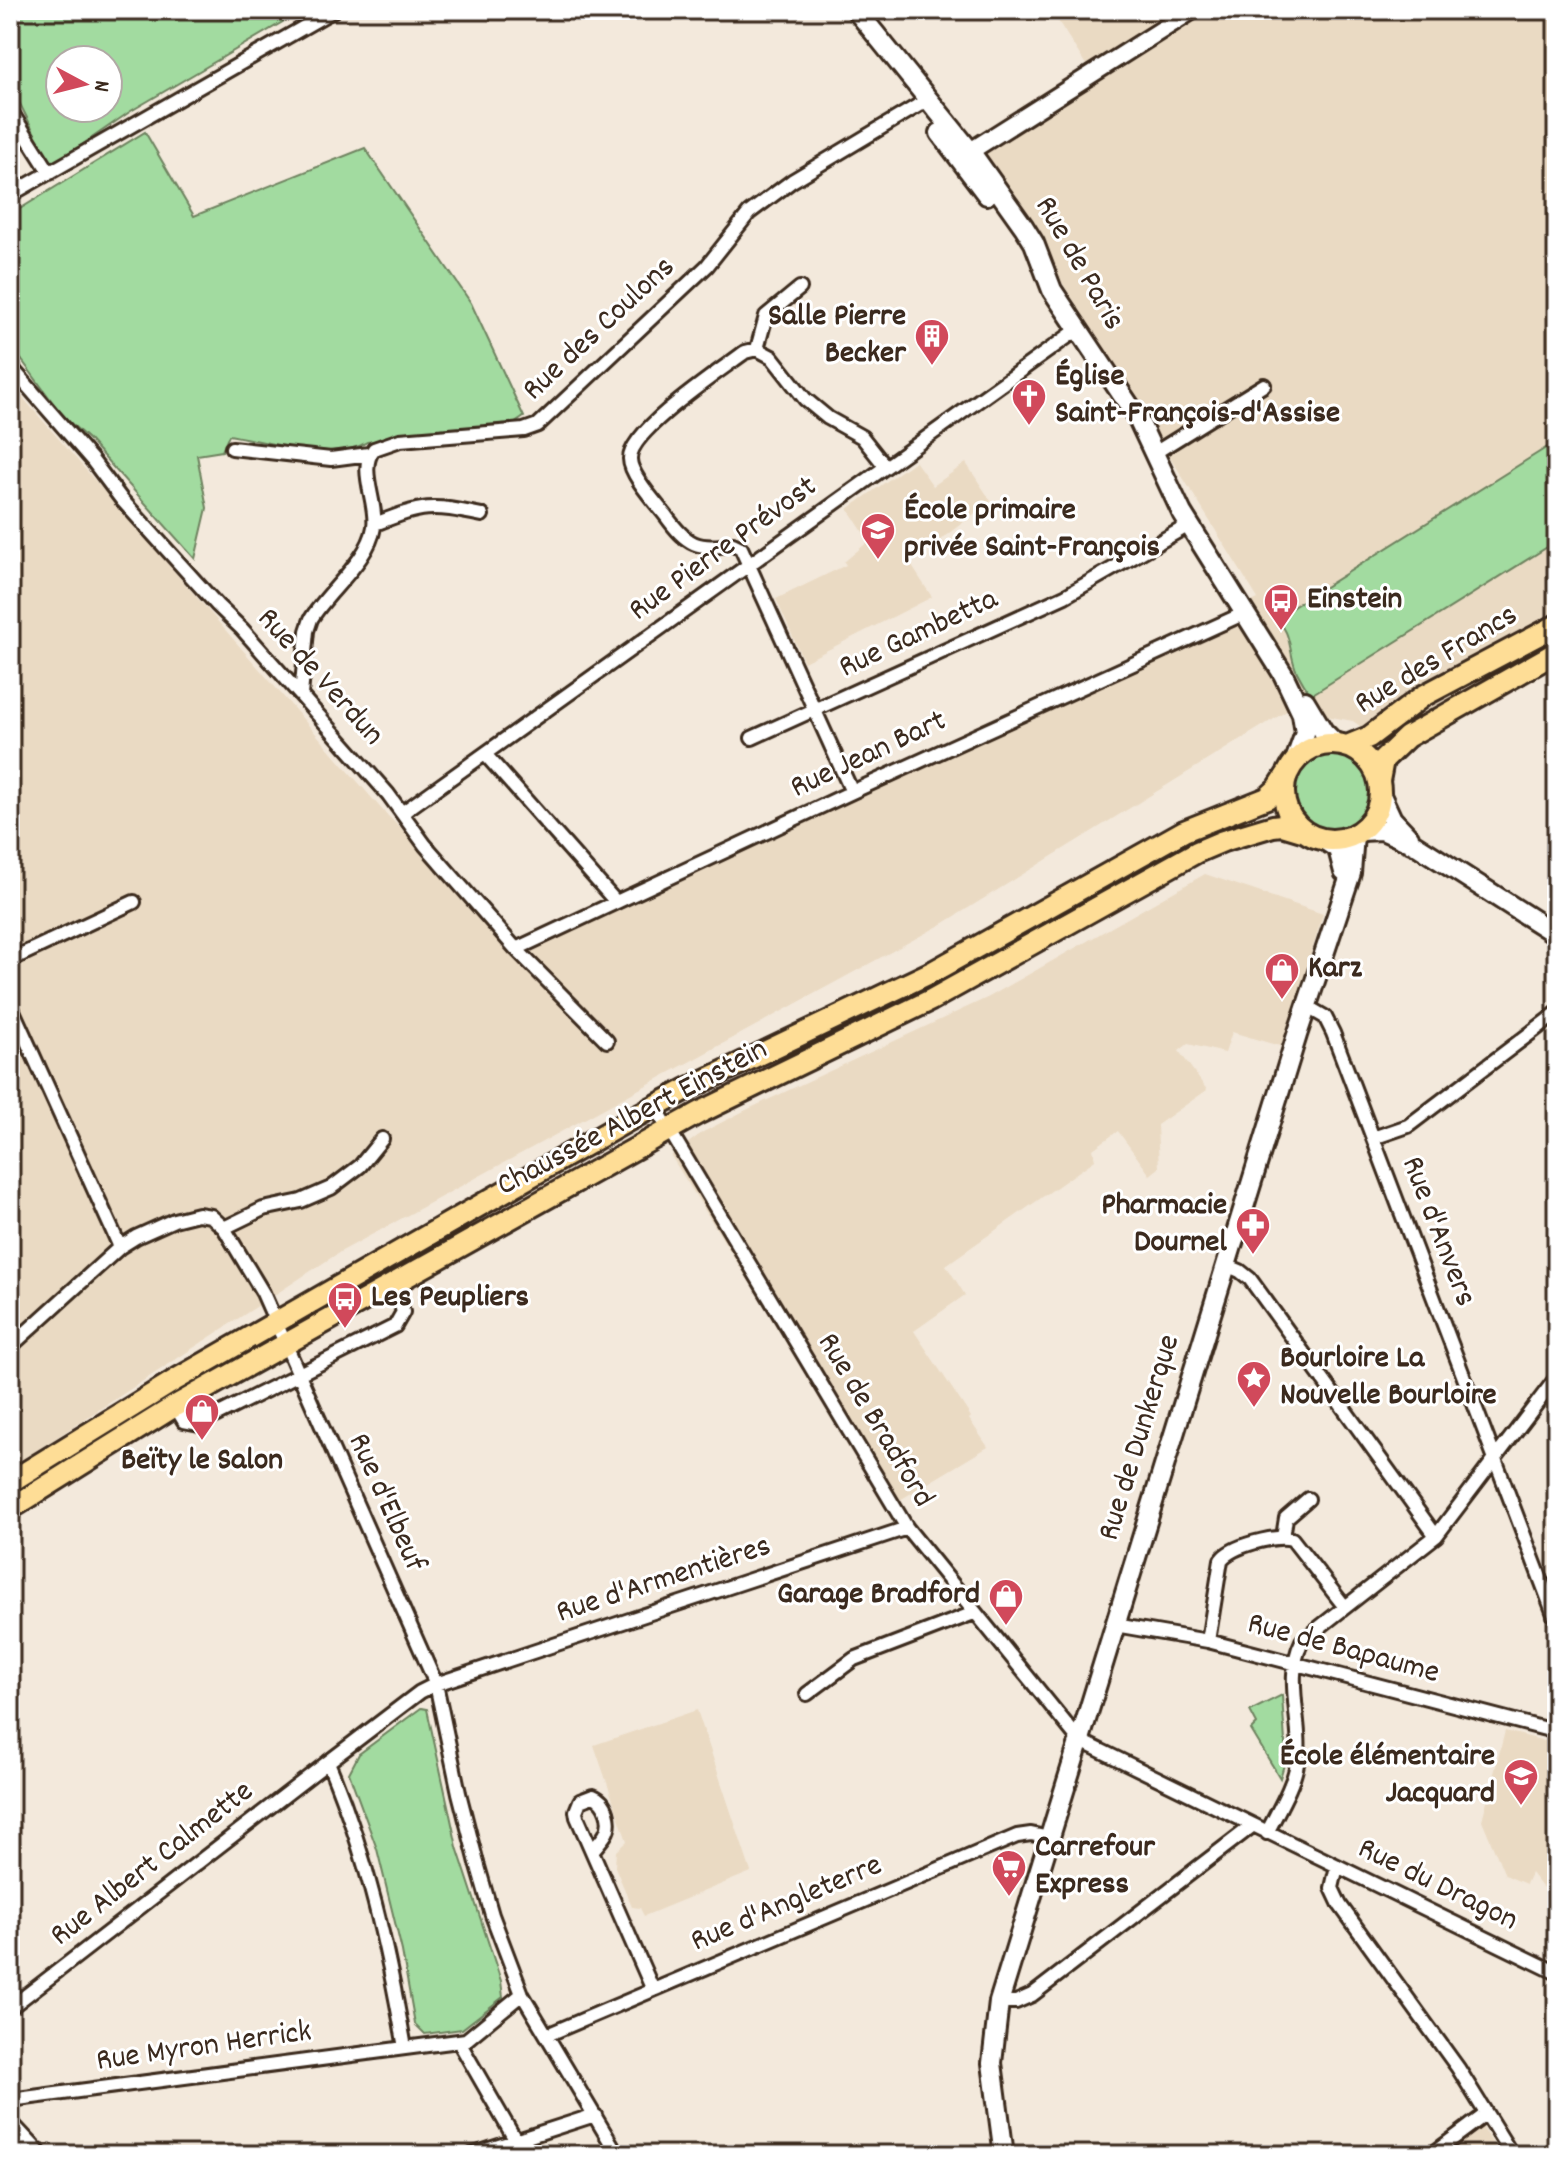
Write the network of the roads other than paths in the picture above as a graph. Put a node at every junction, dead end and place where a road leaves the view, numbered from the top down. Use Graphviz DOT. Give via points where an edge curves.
graph roads {
  1 [pos="334,10"];
  2 [pos="847,10"];
  3 [pos="856,10"];
  4 [pos="1193,10"];
  5 [pos="924,102"];
  6 [pos="10,110"];
  7 [pos="965,154"];
  8 [pos="50,173"];
  9 [pos="10,195"];
  10 [pos="800,288"];
  11 [pos="1077,330"];
  12 [pos="757,349"];
  13 [pos="10,366"];
  14 [pos="1264,385"];
  15 [pos="232,448"];
  16 [pos="369,454"];
  17 [pos="1153,454"];
  18 [pos="885,466"];
  19 [pos="482,515"];
  20 [pos="375,524"];
  21 [pos="1189,525"];
  22 [pos="748,563"];
  23 [pos="1245,613"];
  24 [pos="1557,625"];
  25 [pos="1555,659"];
  26 [pos="1283,674"];
  27 [pos="301,695"];
  28 [pos="815,712"];
  29 [pos="752,738"];
  30 [pos="1342,745"];
  31 [pos="485,754"];
  32 [pos="1291,767"];
  33 [pos="1379,787"];
  34 [pos="852,792"];
  35 [pos="402,813"];
  36 [pos="1302,831"];
  37 [pos="1358,833"];
  38 [pos="1324,840"];
  39 [pos="1416,845"];
  40 [pos="1342,893"];
  41 [pos="134,902"];
  42 [pos="616,902"];
  43 [pos="1557,935"];
  44 [pos="516,949"];
  45 [pos="10,960"];
  46 [pos="10,1004"];
  47 [pos="1306,1006"];
  48 [pos="1557,1013"];
  49 [pos="607,1041"];
  50 [pos="655,1106"];
  51 [pos="669,1129"];
  52 [pos="1373,1138"];
  53 [pos="382,1139"];
  54 [pos="224,1228"];
  55 [pos="120,1247"];
  56 [pos="1226,1265"];
  57 [pos="394,1282"];
  58 [pos="277,1322"];
  59 [pos="287,1343"];
  60 [pos="10,1347"];
  61 [pos="300,1374"];
  62 [pos="1557,1377"];
  63 [pos="175,1406"];
  64 [pos="1495,1459"];
  65 [pos="10,1482"];
  66 [pos="1308,1499"];
  67 [pos="10,1509"];
  68 [pos="907,1528"];
  69 [pos="1436,1536"];
  70 [pos="1283,1537"];
  71 [pos="1345,1607"];
  72 [pos="974,1613"];
  73 [pos="1557,1622"];
  74 [pos="1115,1625"];
  75 [pos="1208,1641"];
  76 [pos="1296,1665"];
  77 [pos="436,1684"];
  78 [pos="807,1694"];
  79 [pos="1557,1732"];
  80 [pos="1079,1740"];
  81 [pos="328,1762"];
  82 [pos="1252,1826"];
  83 [pos="1267,1833"];
  84 [pos="1049,1838"];
  85 [pos="592,1851"];
  86 [pos="1337,1866"];
  87 [pos="1557,1973"];
  88 [pos="653,1990"];
  89 [pos="522,1994"];
  90 [pos="999,2002"];
  91 [pos="10,2008"];
  92 [pos="547,2035"];
  93 [pos="459,2042"];
  94 [pos="405,2048"];
  95 [pos="10,2100"];
  96 [pos="1486,2114"];
  97 [pos="595,2115"];
  98 [pos="10,2124"];
  99 [pos="516,2141"];
  100 [pos="39,2155"];
  101 [pos="471,2155"];
  102 [pos="524,2155"];
  103 [pos="618,2155"];
  104 [pos="1004,2155"];
  105 [pos="1431,2155"];
  106 [pos="1512,2155"];
  1 -- 8 [label="street"];
  2 -- 5 [label="main road"];
  3 -- 5 [label="main road"];
  4 -- 7 [label="street"];
  5 -- 7 [label="main road, Rue de Paris"];
  5 -- 16 [label="street, Rue des Coulons" via="749,213 707,266 538,425 400,440"];
  6 -- 8 [label="street"];
  7 -- 11 [label="main road, Rue de Paris" via="1030,236 1052,290"];
  8 -- 9 [label="street"];
  10 -- 12 [label="street" via="766,316"];
  11 -- 17 [label="main road, Rue de Paris" via="1130,406"];
  11 -- 18 [label="street, Rue Pierre Prévost"];
  12 -- 18 [label="street" via="772,357 817,410 862,437"];
  12 -- 22 [label="street" via="745,352 657,419 634,443 629,459 685,539 709,549 737,544"];
  13 -- 27 [label="street, Rue de Verdun" via="122,500"];
  14 -- 17 [label="street"];
  15 -- 16 [label="street, Rue des Coulons" via="331,459"];
  16 -- 20 [label="street"];
  17 -- 21 [label="main road, Rue de Paris"];
  18 -- 22 [label="street, Rue Pierre Prévost"];
  19 -- 20 [label="street" via="424,507"];
  20 -- 27 [label="street" via="364,551 311,619"];
  21 -- 23 [label="main road, Rue de Paris"];
  21 -- 28 [label="street, Rue Gambetta" via="1065,596"];
  22 -- 28 [label="street"];
  22 -- 31 [label="street, Rue Pierre Prévost"];
  23 -- 26 [label="main road, Rue de Paris"];
  23 -- 34 [label="street, Rue Jean Bart"];
  24 -- 30 [label="main road, Rue des Francs" via="1423,696 1369,737"];
  25 -- 33 [label="main road, Rue des Francs" via="1407,737 1383,760"];
  26 -- 30 [label="main road, Rue de Paris" via="1323,731"];
  26 -- 32 [label="main road, Rue de Paris" via="1305,726"];
  27 -- 35 [label="street, Rue de Verdun"];
  28 -- 29 [label="street, Rue Gambetta"];
  28 -- 34 [label="street"];
  30 -- 32 [label="main road" via="1313,747"];
  30 -- 33 [label="main road" via="1369,761"];
  31 -- 35 [label="street, Rue Pierre Prévost"];
  31 -- 42 [label="street"];
  32 -- 36 [label="main road" via="1283,789 1285,805"];
  32 -- 50 [label="main road, Chaussée Albert Einstein" via="1261,802 1184,831 920,979"];
  33 -- 37 [label="main road" via="1375,814"];
  33 -- 39 [label="main road" via="1392,819"];
  34 -- 42 [label="street, Rue Jean Bart"];
  35 -- 44 [label="street, Rue de Verdun"];
  36 -- 38 [label="main road"];
  36 -- 51 [label="main road, Chaussée Albert Einstein" via="1273,826 1210,846 920,1006"];
  37 -- 38 [label="main road"];
  37 -- 39 [label="main road" via="1387,831"];
  37 -- 40 [label="main road, Rue de Dunkerque"];
  38 -- 40 [label="main road, Rue de Dunkerque" via="1341,855"];
  39 -- 43 [label="main road"];
  40 -- 47 [label="main road, Rue de Dunkerque"];
  41 -- 45 [label="street"];
  42 -- 44 [label="street, Rue Jean Bart"];
  44 -- 49 [label="street, Rue de Verdun"];
  46 -- 55 [label="street"];
  47 -- 52 [label="street, Rue d'Anvers" via="1329,1024"];
  47 -- 56 [label="main road, Rue de Dunkerque"];
  48 -- 52 [label="street" via="1408,1126"];
  50 -- 51 [label="street, Rue de Bradford"];
  50 -- 58 [label="main road, Chaussée Albert Einstein"];
  51 -- 57 [label="main road, Chaussée Albert Einstein"];
  51 -- 68 [label="street, Rue de Bradford"];
  52 -- 64 [label="street, Rue d'Anvers"];
  53 -- 54 [label="street" via="360,1166 331,1188 263,1209"];
  54 -- 55 [label="street" via="211,1216 191,1215"];
  54 -- 58 [label="street, Rue d'Elbeuf"];
  55 -- 60 [label="street"];
  56 -- 69 [label="street" via="1250,1279"];
  56 -- 74 [label="main road, Rue de Dunkerque"];
  57 -- 59 [label="main road, Chaussée Albert Einstein"];
  57 -- 61 [label="street" via="403,1312 395,1326"];
  58 -- 59 [label="street, Rue d'Elbeuf"];
  58 -- 65 [label="main road, Chaussée Albert Einstein"];
  59 -- 61 [label="street, Rue d'Elbeuf"];
  59 -- 63 [label="main road, Chaussée Albert Einstein"];
  61 -- 63 [label="street" via="199,1424 184,1421"];
  61 -- 77 [label="street, Rue d'Elbeuf"];
  62 -- 64 [label="street"];
  63 -- 67 [label="main road, Chaussée Albert Einstein"];
  64 -- 69 [label="street"];
  64 -- 73 [label="street, Rue d'Anvers"];
  66 -- 70 [label="street" via="1286,1518"];
  68 -- 72 [label="street, Rue de Bradford"];
  68 -- 77 [label="street, Rue d'Armentières"];
  69 -- 71 [label="street"];
  70 -- 71 [label="street" via="1295,1541"];
  70 -- 75 [label="street" via="1224,1555"];
  71 -- 76 [label="street" via="1306,1637"];
  72 -- 78 [label="street" via="847,1663"];
  72 -- 80 [label="street, Rue de Bradford"];
  74 -- 75 [label="street, Rue de Bapaume"];
  74 -- 80 [label="main road, Rue de Dunkerque"];
  75 -- 76 [label="street, Rue de Bapaume"];
  76 -- 79 [label="street, Rue de Bapaume"];
  76 -- 83 [label="street" via="1297,1766"];
  77 -- 81 [label="street, Rue d'Armentières"];
  77 -- 89 [label="street, Rue d'Elbeuf" via="477,1863"];
  80 -- 82 [label="street, Rue du Dragon"];
  80 -- 84 [label="main road, Rue de Dunkerque"];
  81 -- 91 [label="street, Rue Albert Calmette"];
  81 -- 94 [label="street" via="363,1855"];
  82 -- 83 [label="street, Rue du Dragon"];
  82 -- 90 [label="street" via="1032,1995"];
  83 -- 86 [label="street, Rue du Dragon"];
  84 -- 88 [label="street, Rue d'Angleterre" via="1017,1836"];
  84 -- 90 [label="main road, Rue de Dunkerque"];
  85 -- 88 [label="street"];
  86 -- 87 [label="street, Rue du Dragon"];
  86 -- 96 [label="street" via="1334,1895"];
  88 -- 92 [label="street, Rue d'Angleterre"];
  89 -- 92 [label="street, Rue d'Elbeuf"];
  89 -- 93 [label="street"];
  90 -- 104 [label="main road, Rue de Dunkerque" via="992,2063"];
  92 -- 97 [label="street, Rue d'Elbeuf"];
  93 -- 94 [label="street, Rue Myron Herrick"];
  93 -- 99 [label="street"];
  94 -- 95 [label="street, Rue Myron Herrick"];
  96 -- 105 [label="street"];
  96 -- 106 [label="street"];
  97 -- 99 [label="street"];
  97 -- 103 [label="street, Rue d'Elbeuf"];
  98 -- 100 [label="street"];
  99 -- 101 [label="street"];
  99 -- 102 [label="street"];
}
